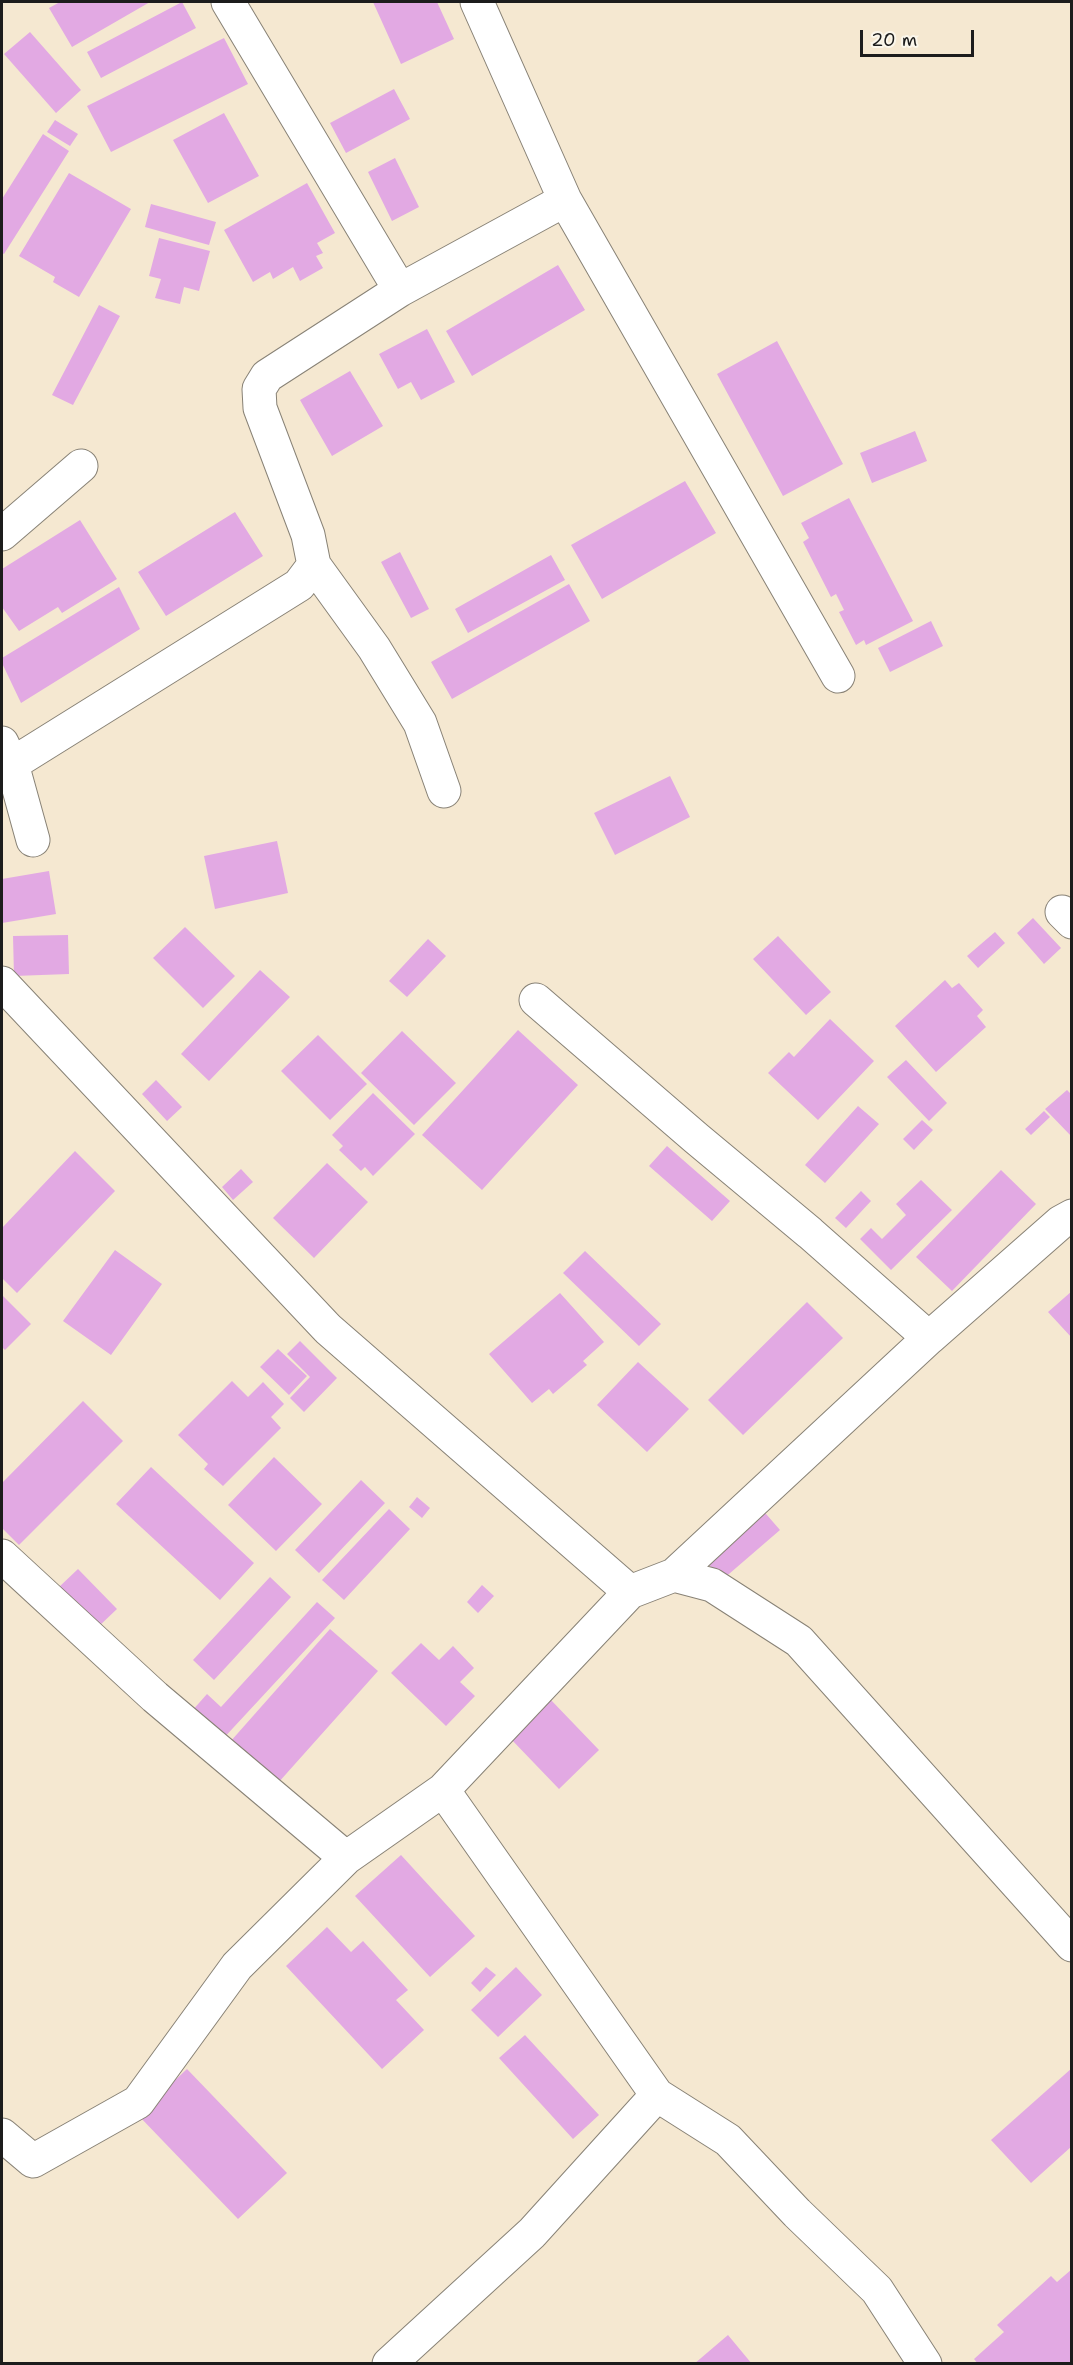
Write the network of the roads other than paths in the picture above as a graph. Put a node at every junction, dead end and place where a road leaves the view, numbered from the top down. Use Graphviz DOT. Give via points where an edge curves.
graph roads {
  1 [pos="228,2"];
  2 [pos="477,2"];
  3 [pos="566,200"];
  4 [pos="400,290"];
  5 [pos="81,466"];
  6 [pos="2,534"];
  7 [pos="314,565"];
  8 [pos="838,676"];
  9 [pos="7,754"];
  10 [pos="444,791"];
  11 [pos="33,840"];
  12 [pos="2,983"];
  13 [pos="536,1000"];
  14 [pos="1071,1216"];
  15 [pos="929,1338"];
  16 [pos="2,1556"];
  17 [pos="674,1575"];
  18 [pos="630,1592"];
  19 [pos="443,1790"];
  20 [pos="346,1858"];
  21 [pos="1071,1945"];
  22 [pos="657,2095"];
  23 [pos="2,2135"];
  24 [pos="389,2364"];
  25 [pos="926,2364"];
  1 -- 4 [label="street"];
  2 -- 3 [label="street"];
  3 -- 4 [label="street"];
  3 -- 8 [label="street"];
  4 -- 7 [label="street" via="267,376 259,389 260,408 308,535"];
  5 -- 6 [label="street"];
  7 -- 9 [label="street" via="299,585"];
  7 -- 10 [label="street" via="374,648 420,723"];
  9 -- 11 [label="street"];
  12 -- 18 [label="street" via="328,1329"];
  13 -- 15 [label="street"];
  14 -- 15 [label="street"];
  15 -- 17 [label="street"];
  16 -- 20 [label="street" via="155,1697"];
  17 -- 18 [label="street"];
  17 -- 21 [label="street" via="712,1585 799,1641"];
  18 -- 19 [label="street"];
  19 -- 20 [label="street"];
  19 -- 22 [label="street"];
  20 -- 23 [label="street" via="237,1966 138,2102 33,2161"];
  22 -- 24 [label="street" via="532,2233"];
  22 -- 25 [label="street" via="728,2140 796,2213 877,2290"];
}
